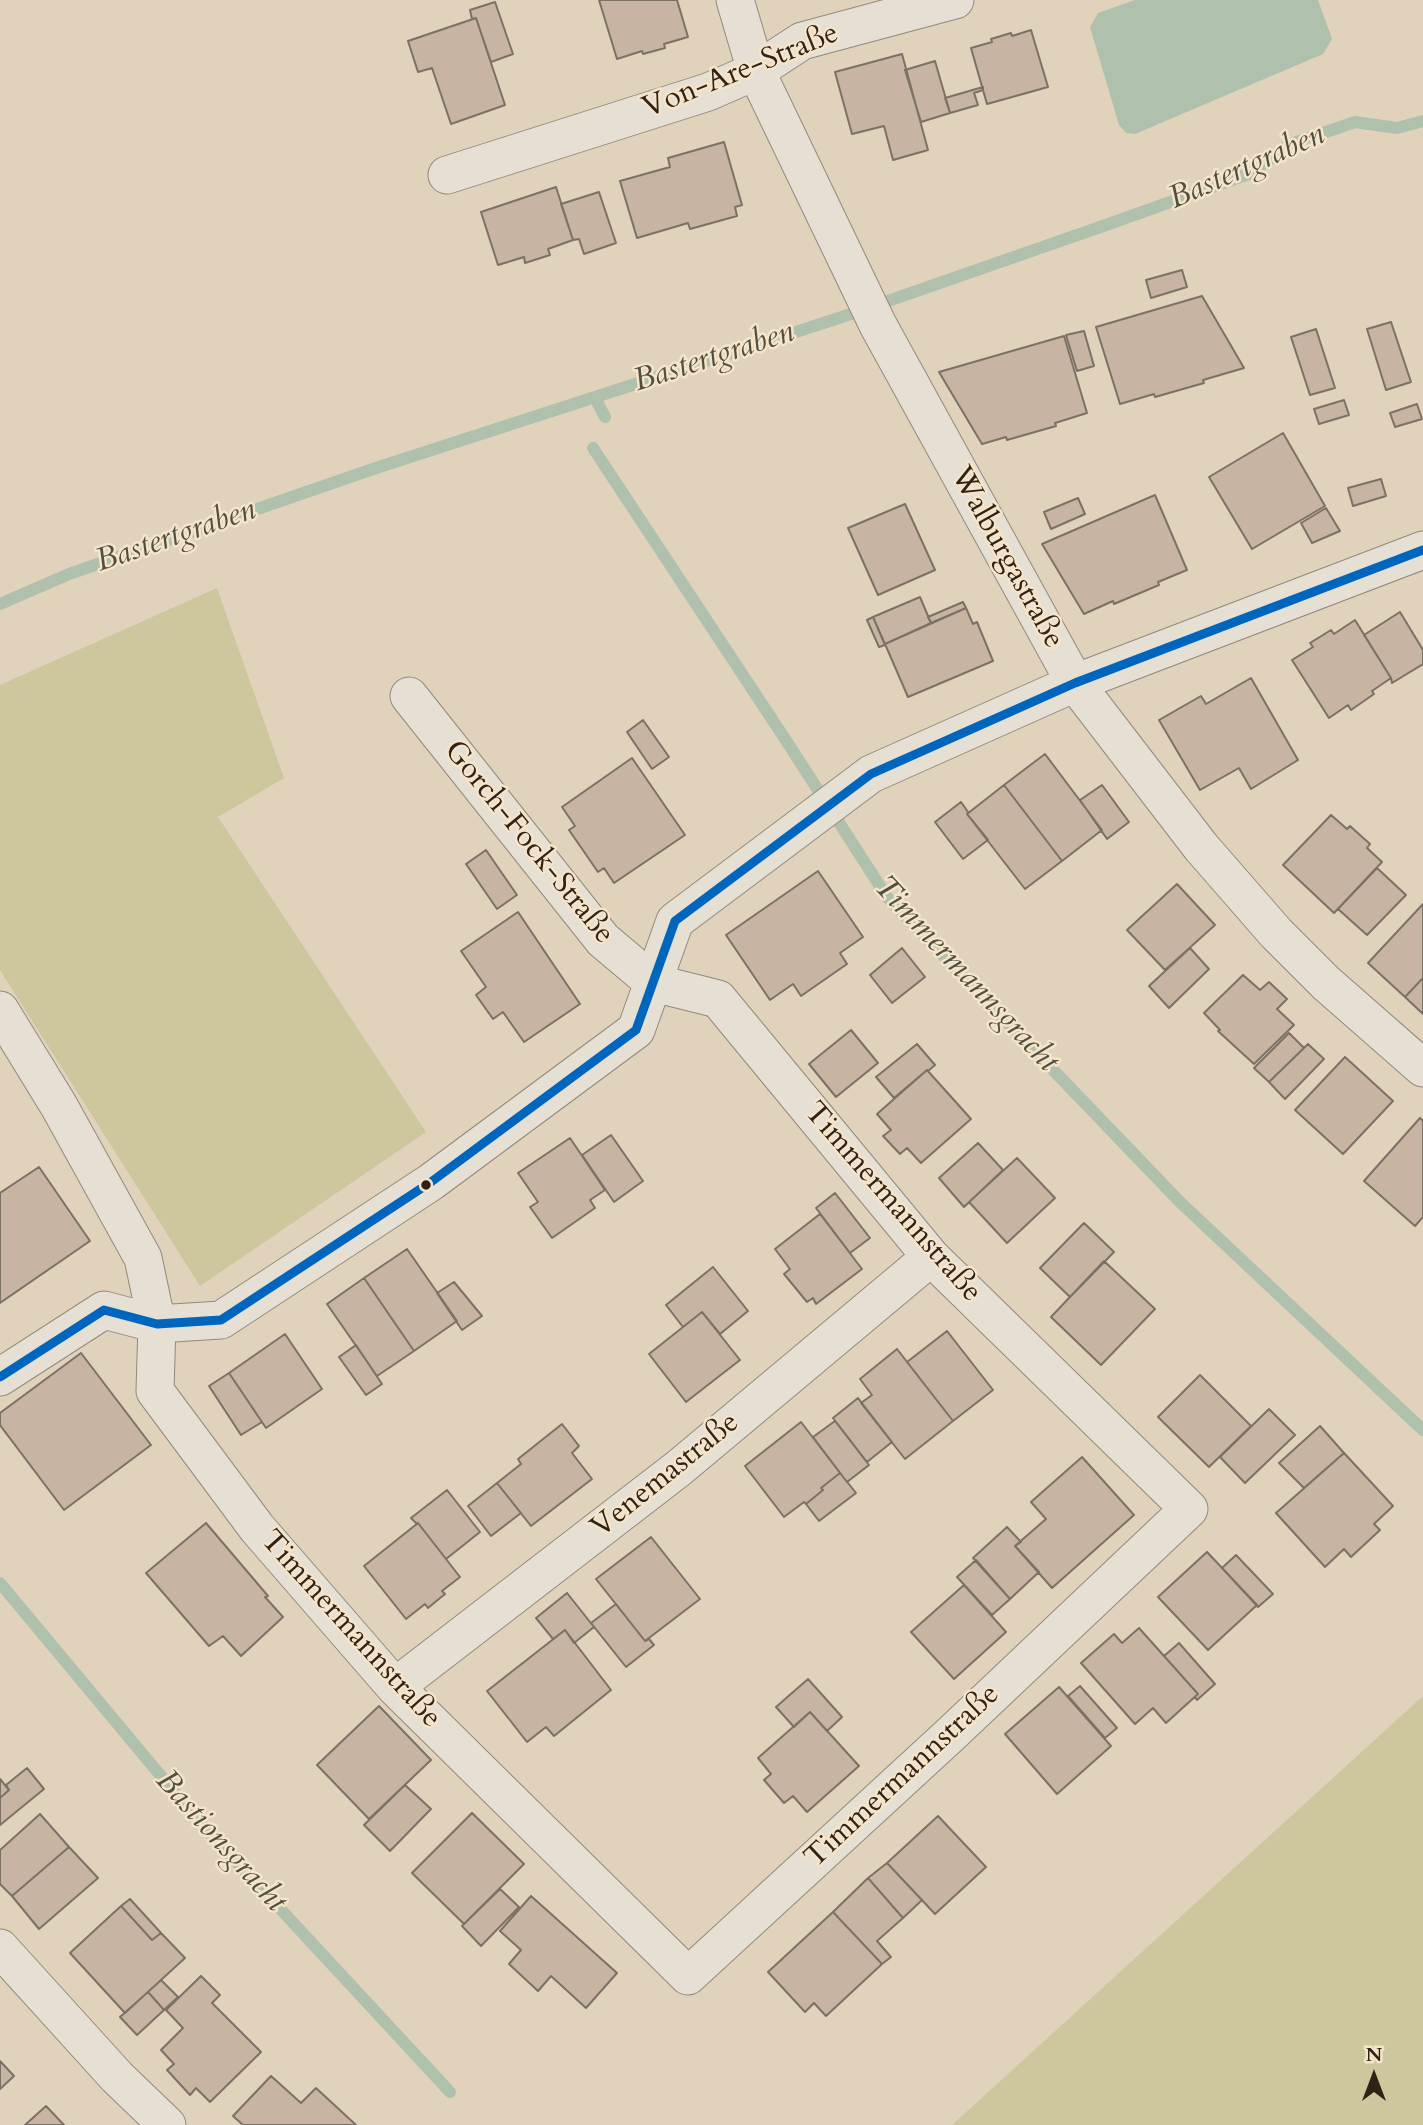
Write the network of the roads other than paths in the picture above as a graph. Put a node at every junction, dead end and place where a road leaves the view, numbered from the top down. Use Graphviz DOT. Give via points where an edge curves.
graph roads {
  1 [pos="735,0"];
  2 [pos="955,0"];
  3 [pos="756,71"];
  4 [pos="447,175"];
  5 [pos="1423,550"];
  6 [pos="1075,683"];
  7 [pos="409,696"];
  8 [pos="654,983"];
  9 [pos="0,1010"];
  10 [pos="1423,1068"];
  11 [pos="931,1257"];
  12 [pos="157,1324"];
  13 [pos="0,1377"];
  14 [pos="395,1687"];
  15 [pos="0,1948"];
  16 [pos="167,2125"];
  1 -- 3 [label="street, Walburgastraße"];
  2 -- 3 [label="street, Von-Are-Straße" via="802,41"];
  3 -- 4 [label="street, Von-Are-Straße" via="708,92"];
  3 -- 6 [label="street, Walburgastraße" via="878,325"];
  5 -- 6 [label="street"];
  6 -- 8 [label="street" via="871,774 675,921"];
  6 -- 10 [label="street, Walburgastraße" via="1201,846 1276,933"];
  7 -- 8 [label="street, Gorch-Fock-Straße" via="603,940"];
  8 -- 11 [label="street, Timmermannstraße" via="718,999"];
  8 -- 12 [label="street" via="636,1030 431,1182 221,1320"];
  9 -- 12 [label="street" via="144,1258"];
  11 -- 14 [label="street, Venemastraße" via="680,1468"];
  11 -- 14 [label="street, Timmermannstraße" via="1189,1509 688,1976"];
  12 -- 13 [label="street" via="104,1310"];
  12 -- 14 [label="street, Timmermannstraße" via="155,1391 257,1528"];
  15 -- 16 [label="street"];
}
